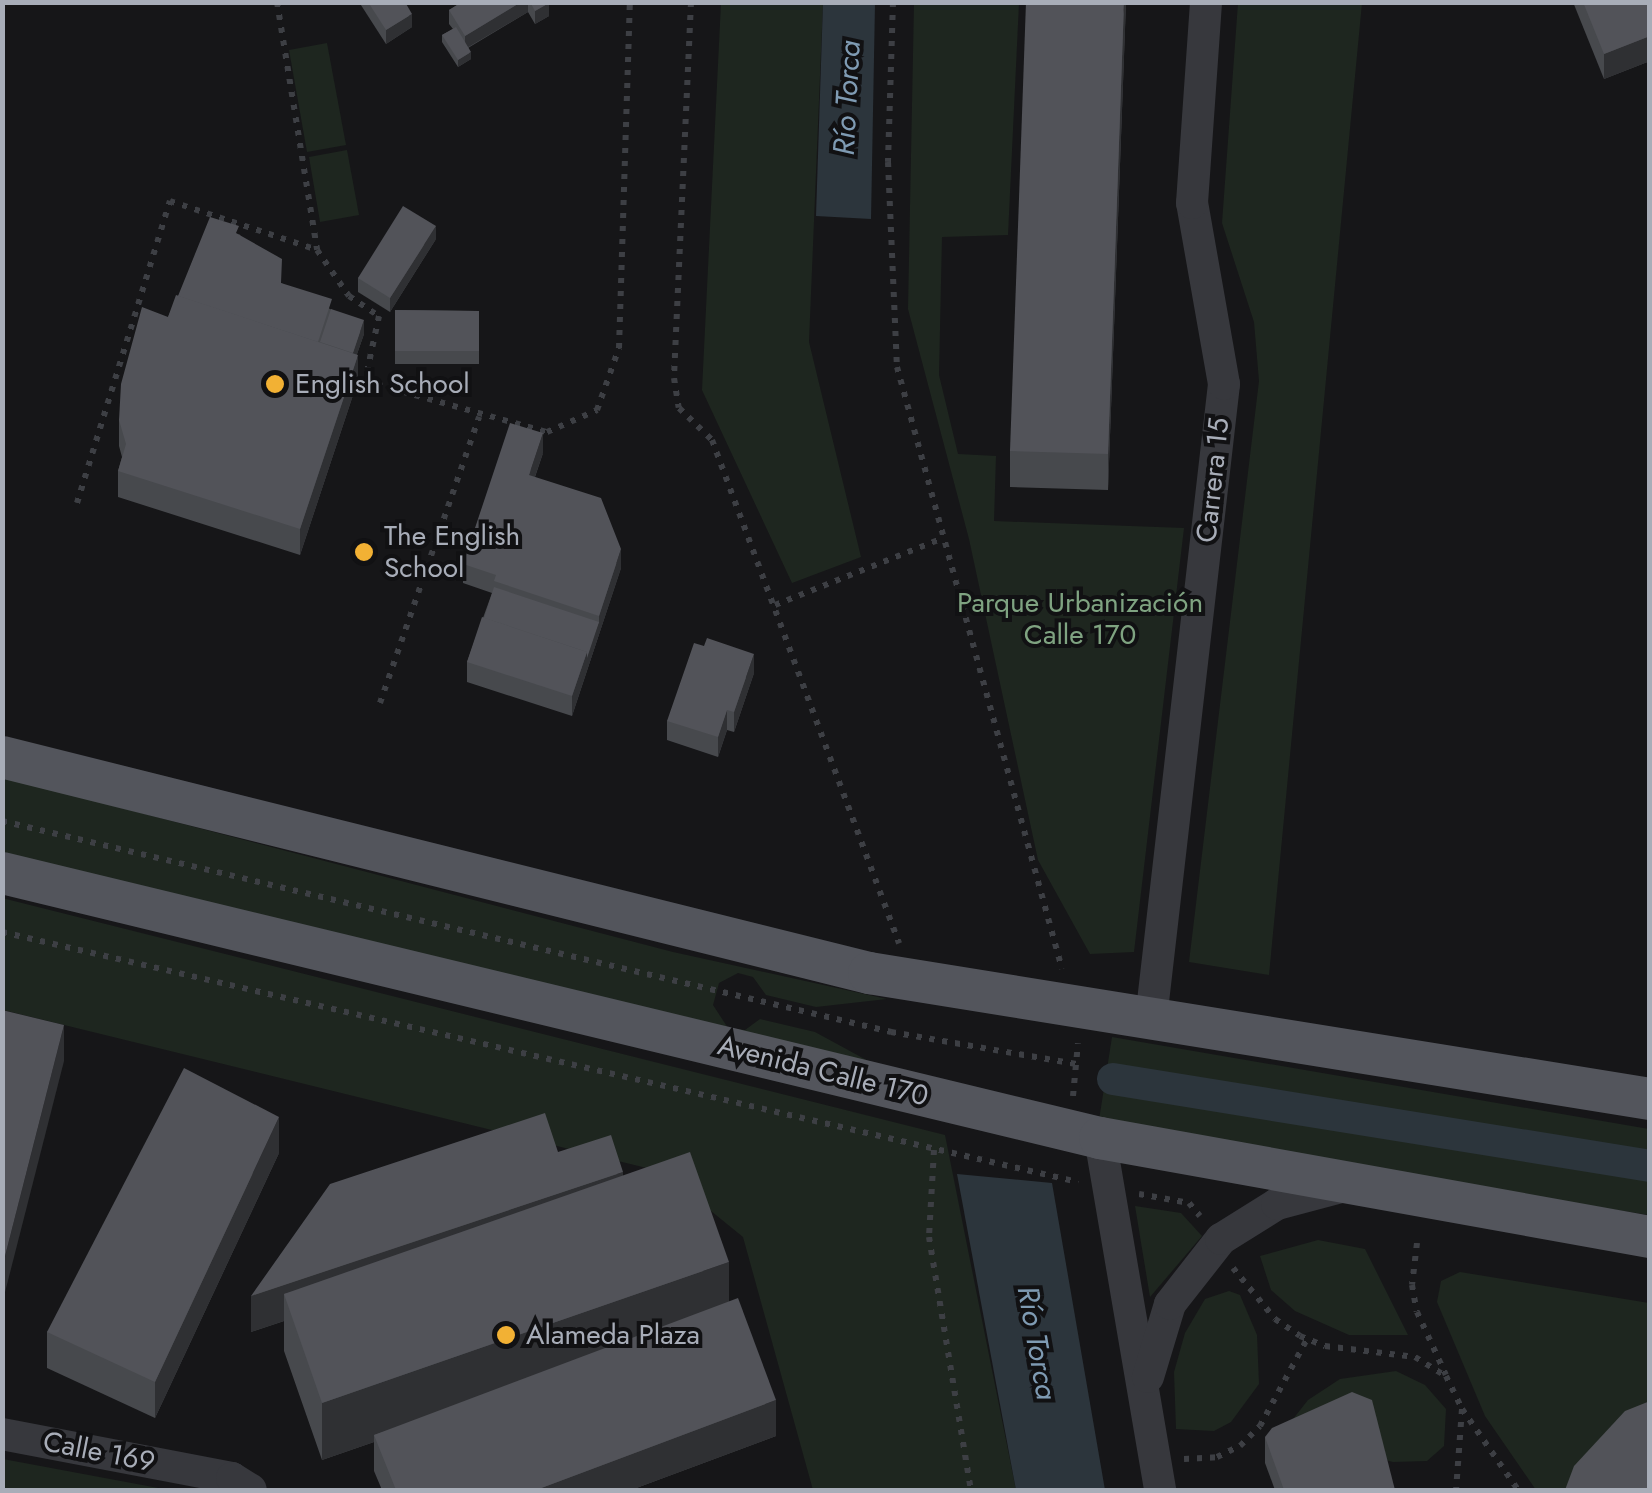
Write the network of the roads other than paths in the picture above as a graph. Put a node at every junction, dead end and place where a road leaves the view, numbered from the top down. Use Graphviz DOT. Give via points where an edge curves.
graph roads {
  1 [pos="1206,2"];
  2 [pos="2,757"];
  3 [pos="2,873"];
  4 [pos="1151,1018"];
  5 [pos="1650,1099"];
  6 [pos="1085,1126"];
  7 [pos="1346,1186"];
  8 [pos="1650,1237"];
  9 [pos="1146,1411"];
  10 [pos="2,1434"];
  11 [pos="251,1490"];
  12 [pos="1160,1490"];
  1 -- 4 [label="street, Carrera 15" via="1192,203 1224,384"];
  2 -- 4 [label="main road" via="792,957"];
  3 -- 6 [label="main road, Avenida Calle 170"];
  4 -- 5 [label="main road"];
  6 -- 7 [label="main road, Avenida Calle 170"];
  6 -- 9 [label="street"];
  7 -- 8 [label="main road, Avenida Calle 170"];
  7 -- 9 [label="street" via="1277,1204 1201,1258 1158,1330"];
  9 -- 12 [label="street"];
  10 -- 11 [label="street, Calle 169" via="232,1478"];
}
